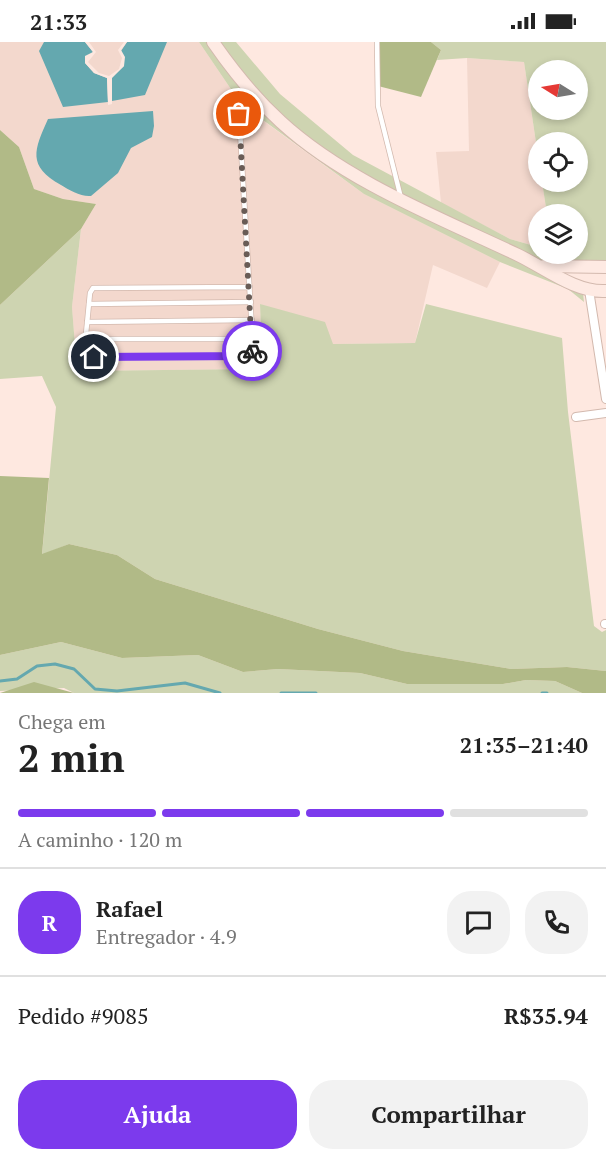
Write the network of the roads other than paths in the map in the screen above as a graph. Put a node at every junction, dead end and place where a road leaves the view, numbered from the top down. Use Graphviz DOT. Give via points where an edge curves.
graph roads {
  1 [pos="213,42"];
  2 [pos="377,42"];
  3 [pos="249,89"];
  4 [pos="401,199"];
  5 [pos="528,260"];
  6 [pos="537,264"];
  7 [pos="606,267"];
  8 [pos="250,287"];
  9 [pos="589,290"];
  10 [pos="606,291"];
  11 [pos="251,302"];
  12 [pos="89,304"];
  13 [pos="252,320"];
  14 [pos="87,322"];
  15 [pos="85,339"];
  16 [pos="253,339"];
  17 [pos="603,354"];
  18 [pos="606,399"];
  19 [pos="606,413"];
  20 [pos="576,417"];
  1 -- 3 [label="main road"];
  2 -- 4 [label="lane" via="378,106"];
  3 -- 4 [label="main road" via="282,123 330,160"];
  3 -- 8 [label="lane" via="239,114"];
  4 -- 5 [label="main road"];
  6 -- 7 [label="main road"];
  6 -- 9 [label="main road"];
  8 -- 11 [label="lane"];
  8 -- 12 [label="lane" via="93,288"];
  9 -- 10 [label="main road"];
  9 -- 17 [label="street"];
  11 -- 12 [label="lane"];
  11 -- 13 [label="lane"];
  12 -- 14 [label="lane"];
  13 -- 14 [label="lane"];
  13 -- 16 [label="lane"];
  14 -- 15 [label="lane"];
  15 -- 16 [label="lane"];
  15 -- 16 [label="lane" via="88,352 94,357 248,356"];
  17 -- 18 [label="street"];
  19 -- 20 [label="street"];
}
